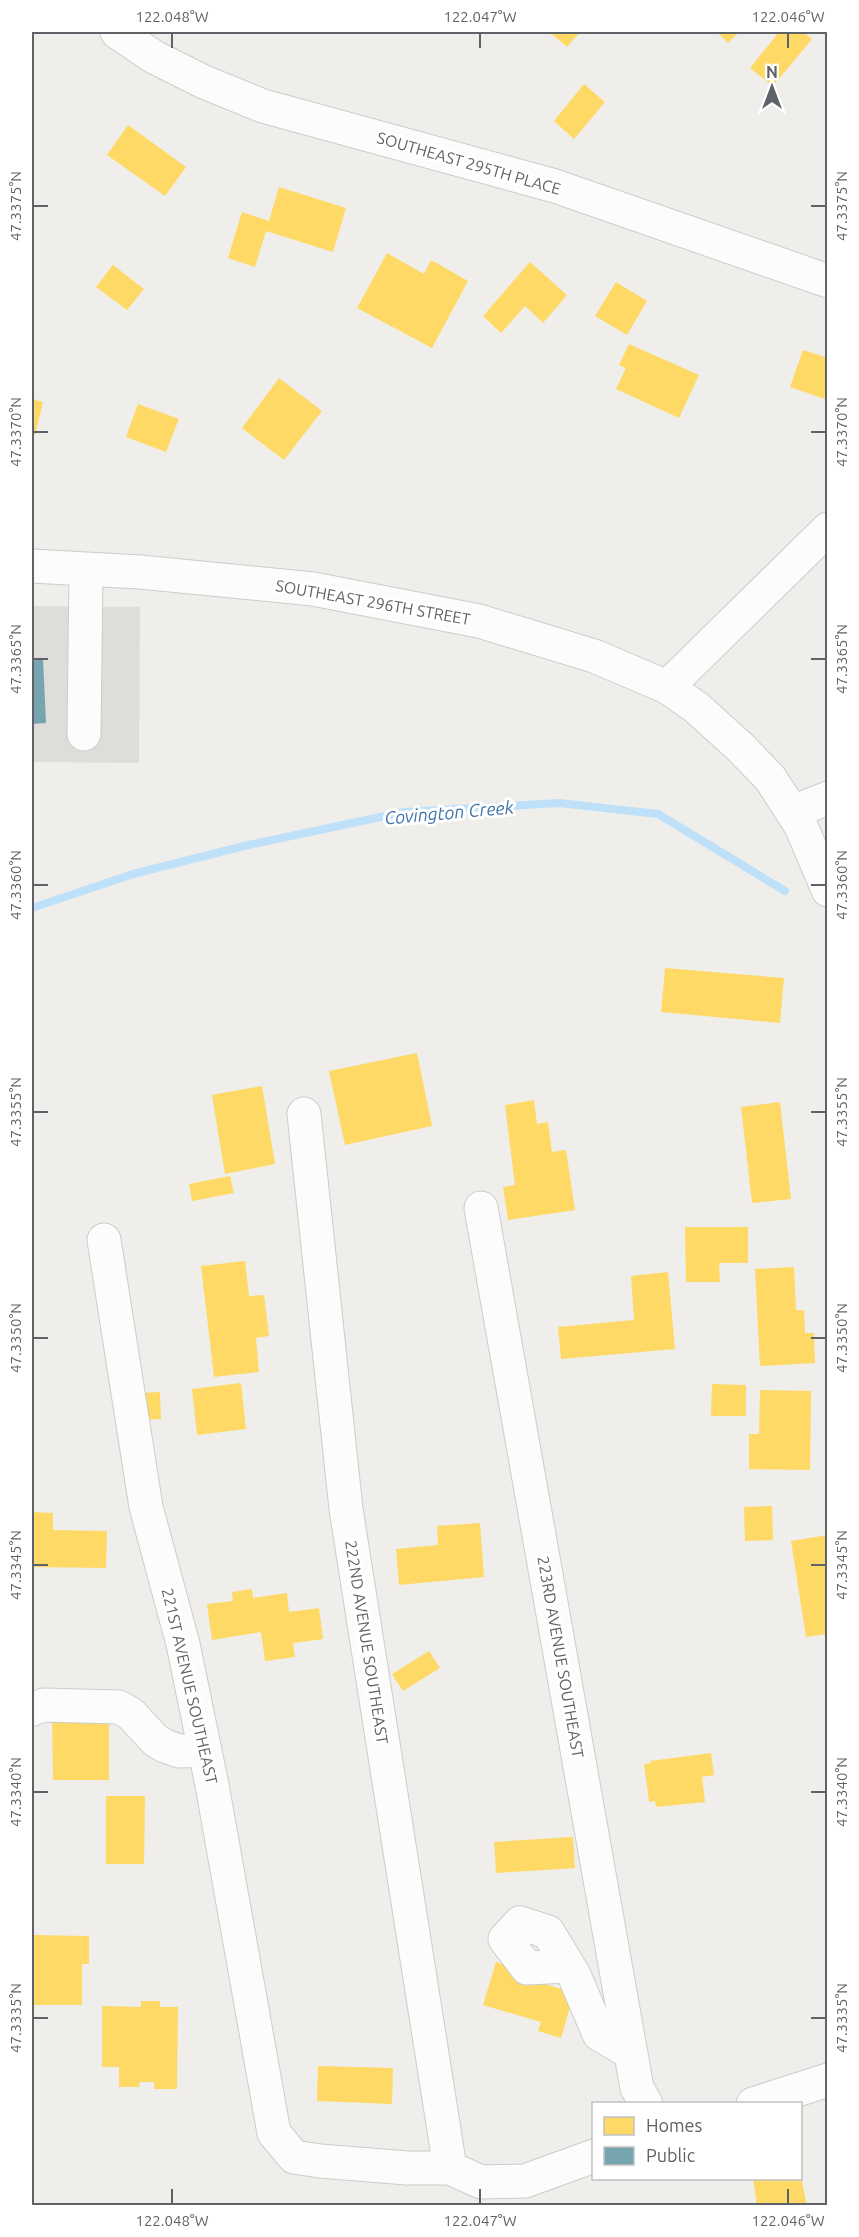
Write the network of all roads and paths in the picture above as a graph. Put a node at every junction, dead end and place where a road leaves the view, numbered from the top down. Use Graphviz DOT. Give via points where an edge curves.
graph roads {
  1 [pos="117,32"];
  2 [pos="828,281"];
  3 [pos="828,529"];
  4 [pos="32,566"];
  5 [pos="86,569"];
  6 [pos="668,687"];
  7 [pos="84,734"];
  8 [pos="828,798"];
  9 [pos="793,812"];
  10 [pos="828,890"];
  11 [pos="304,1114"];
  12 [pos="481,1208"];
  13 [pos="104,1240"];
  14 [pos="32,1709"];
  15 [pos="205,1750"];
  16 [pos="568,1965"];
  17 [pos="631,2052"];
  18 [pos="828,2080"];
  19 [pos="645,2102"];
  20 [pos="756,2102"];
  21 [pos="592,2157"];
  22 [pos="450,2168"];
  1 -- 2 [label="street, SOUTHEAST 295TH PLACE" via="154,57 263,106 555,186"];
  3 -- 6 [label="street"];
  4 -- 5 [label="street, SOUTHEAST 296TH STREET"];
  5 -- 6 [label="street, SOUTHEAST 296TH STREET" via="313,589 479,621 594,656"];
  5 -- 7 [label="street"];
  6 -- 9 [label="street, SOUTHEAST 296TH STREET" via="741,747 770,778"];
  8 -- 9 [label="street"];
  9 -- 10 [label="street, SOUTHEAST 296TH STREET"];
  11 -- 22 [label="street, 222ND AVENUE SOUTHEAST" via="346,1509"];
  12 -- 17 [label="street, 223RD AVENUE SOUTHEAST"];
  13 -- 15 [label="street, 221ST AVENUE SOUTHEAST" via="146,1507 183,1644"];
  14 -- 15 [label="street" via="119,1707 165,1746 179,1751"];
  15 -- 22 [label="street, 221ST AVENUE SOUTHEAST" via="274,2133 294,2157 407,2168"];
  16 -- 17 [label="street" via="599,2034"];
  17 -- 19 [label="street, 223RD AVENUE SOUTHEAST" via="637,2088"];
  18 -- 20 [label="street"];
  21 -- 22 [label="street" via="525,2181 481,2182"];
}
